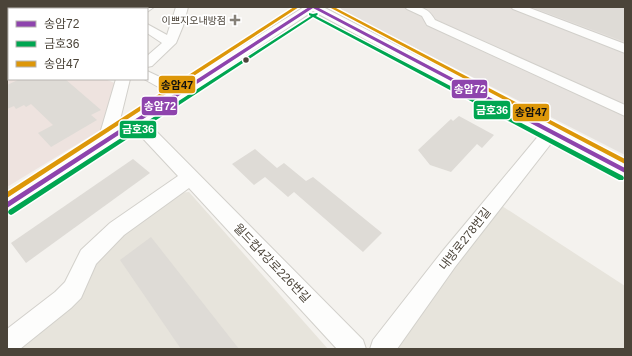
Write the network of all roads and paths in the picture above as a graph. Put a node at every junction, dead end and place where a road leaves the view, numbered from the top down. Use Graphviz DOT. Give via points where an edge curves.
graph roads {
  1 [pos="182,7"];
  2 [pos="313,7"];
  3 [pos="411,7"];
  4 [pos="517,7"];
  5 [pos="432,10"];
  6 [pos="148,29"];
  7 [pos="170,43"];
  8 [pos="625,49"];
  9 [pos="148,62"];
  10 [pos="148,75"];
  11 [pos="123,80"];
  12 [pos="180,93"];
  13 [pos="625,111"];
  14 [pos="137,122"];
  15 [pos="551,132"];
  16 [pos="106,142"];
  17 [pos="625,171"];
  18 [pos="190,178"];
  19 [pos="7,205"];
  20 [pos="7,344"];
  21 [pos="354,349"];
  22 [pos="382,349"];
  1 -- 7 [label="street" via="179,24"];
  2 -- 12 [label="street"];
  2 -- 15 [label="street"];
  3 -- 5 [label="street"];
  4 -- 8 [label="street"];
  5 -- 13 [label="street" via="431,22"];
  6 -- 7 [label="street"];
  7 -- 9 [label="street"];
  10 -- 12 [label="street"];
  11 -- 16 [label="street"];
  12 -- 14 [label="street"];
  14 -- 16 [label="street"];
  14 -- 18 [label="street, 월드컵4강로226번길"];
  15 -- 17 [label="street"];
  15 -- 22 [label="street, 내방로278번길" via="448,260"];
  16 -- 19 [label="street"];
  18 -- 20 [label="street" via="117,229 88,258 73,290 64,300"];
  18 -- 21 [label="street, 월드컵4강로226번길"];
}
